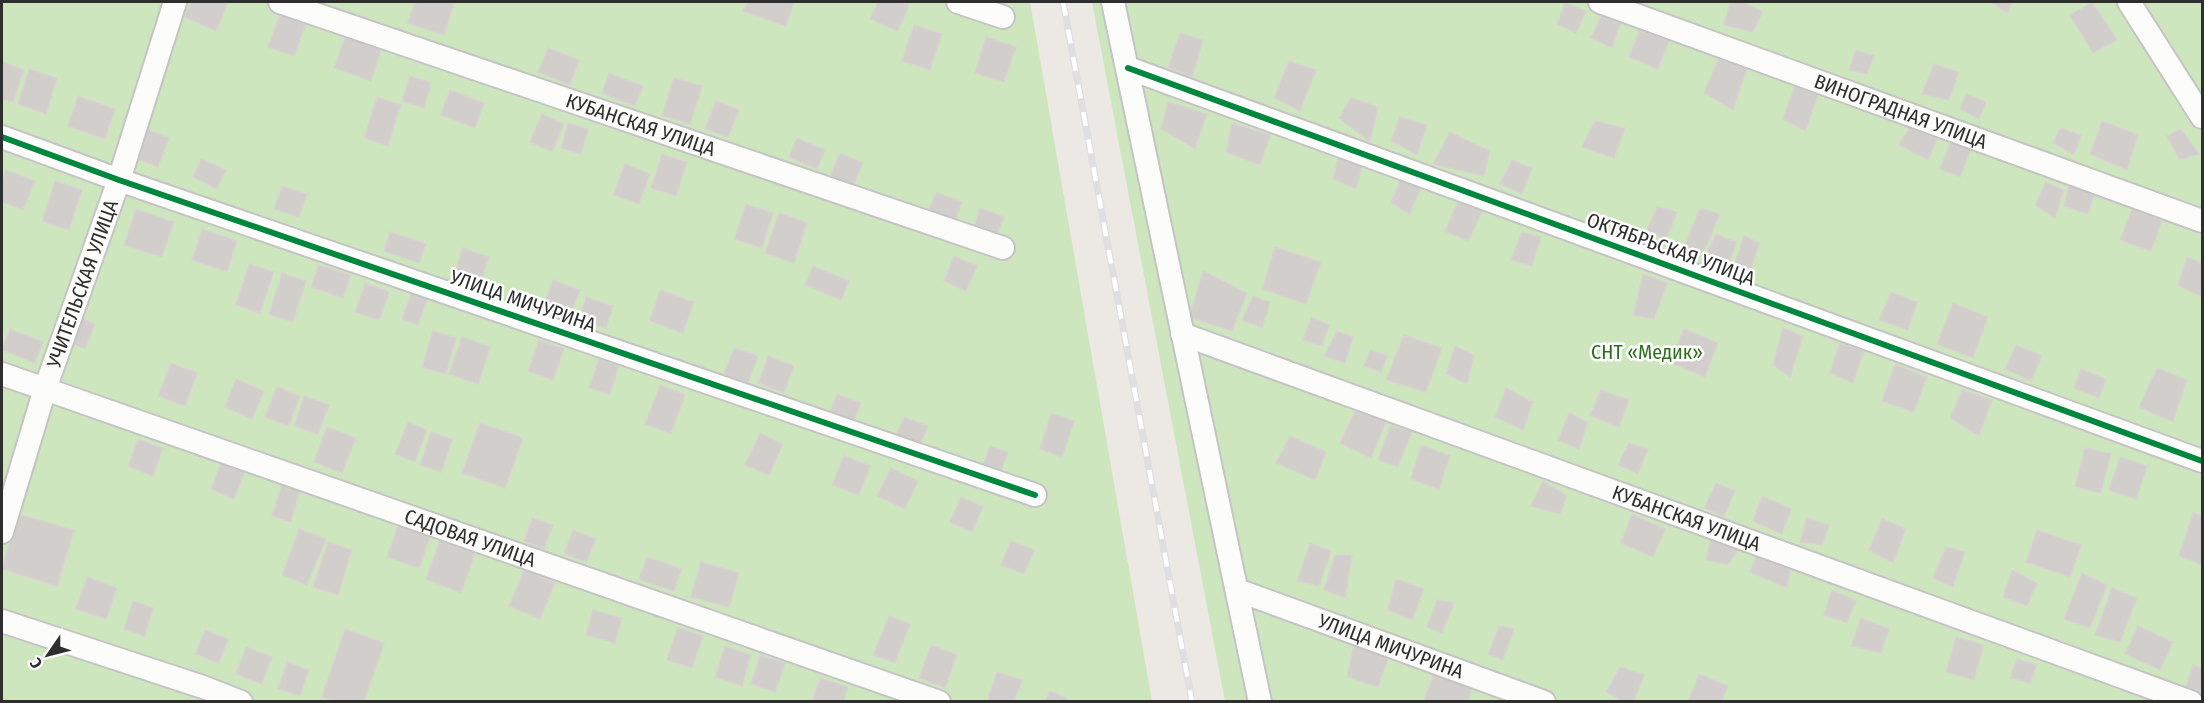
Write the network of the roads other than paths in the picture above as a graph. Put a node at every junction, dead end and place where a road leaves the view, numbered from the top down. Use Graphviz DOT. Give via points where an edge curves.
graph roads {
  1 [pos="175,2"];
  2 [pos="280,2"];
  3 [pos="958,2"];
  4 [pos="1113,2"];
  5 [pos="1599,2"];
  6 [pos="2139,5"];
  7 [pos="1004,17"];
  8 [pos="1128,68"];
  9 [pos="2202,117"];
  10 [pos="2,137"];
  11 [pos="119,180"];
  12 [pos="2202,221"];
  13 [pos="1003,248"];
  14 [pos="1182,334"];
  15 [pos="2,374"];
  16 [pos="45,389"];
  17 [pos="2202,461"];
  18 [pos="1035,495"];
  19 [pos="2,532"];
  20 [pos="1237,590"];
  21 [pos="2,621"];
  22 [pos="241,702"];
  23 [pos="939,702"];
  24 [pos="1260,702"];
  25 [pos="1544,702"];
  26 [pos="2191,702"];
  1 -- 11 [label="street, УЧИТЕЛЬСКАЯ УЛИЦА"];
  2 -- 13 [label="street, КУБАНСКАЯ УЛИЦА"];
  3 -- 7 [label="street"];
  4 -- 8 [label="street"];
  5 -- 12 [label="street, ВИНОГРАДНАЯ УЛИЦА"];
  6 -- 9 [label="street"];
  8 -- 14 [label="street"];
  8 -- 17 [label="street, ОКТЯБРЬСКАЯ УЛИЦА"];
  10 -- 11 [label="street, УЛИЦА МИЧУРИНА"];
  11 -- 16 [label="street, УЧИТЕЛЬСКАЯ УЛИЦА"];
  11 -- 18 [label="street, УЛИЦА МИЧУРИНА"];
  14 -- 20 [label="street"];
  14 -- 26 [label="street, КУБАНСКАЯ УЛИЦА"];
  15 -- 16 [label="street, САДОВАЯ УЛИЦА"];
  16 -- 19 [label="street, УЧИТЕЛЬСКАЯ УЛИЦА"];
  16 -- 23 [label="street, САДОВАЯ УЛИЦА"];
  20 -- 24 [label="street"];
  20 -- 25 [label="street, УЛИЦА МИЧУРИНА"];
  21 -- 22 [label="street"];
}
